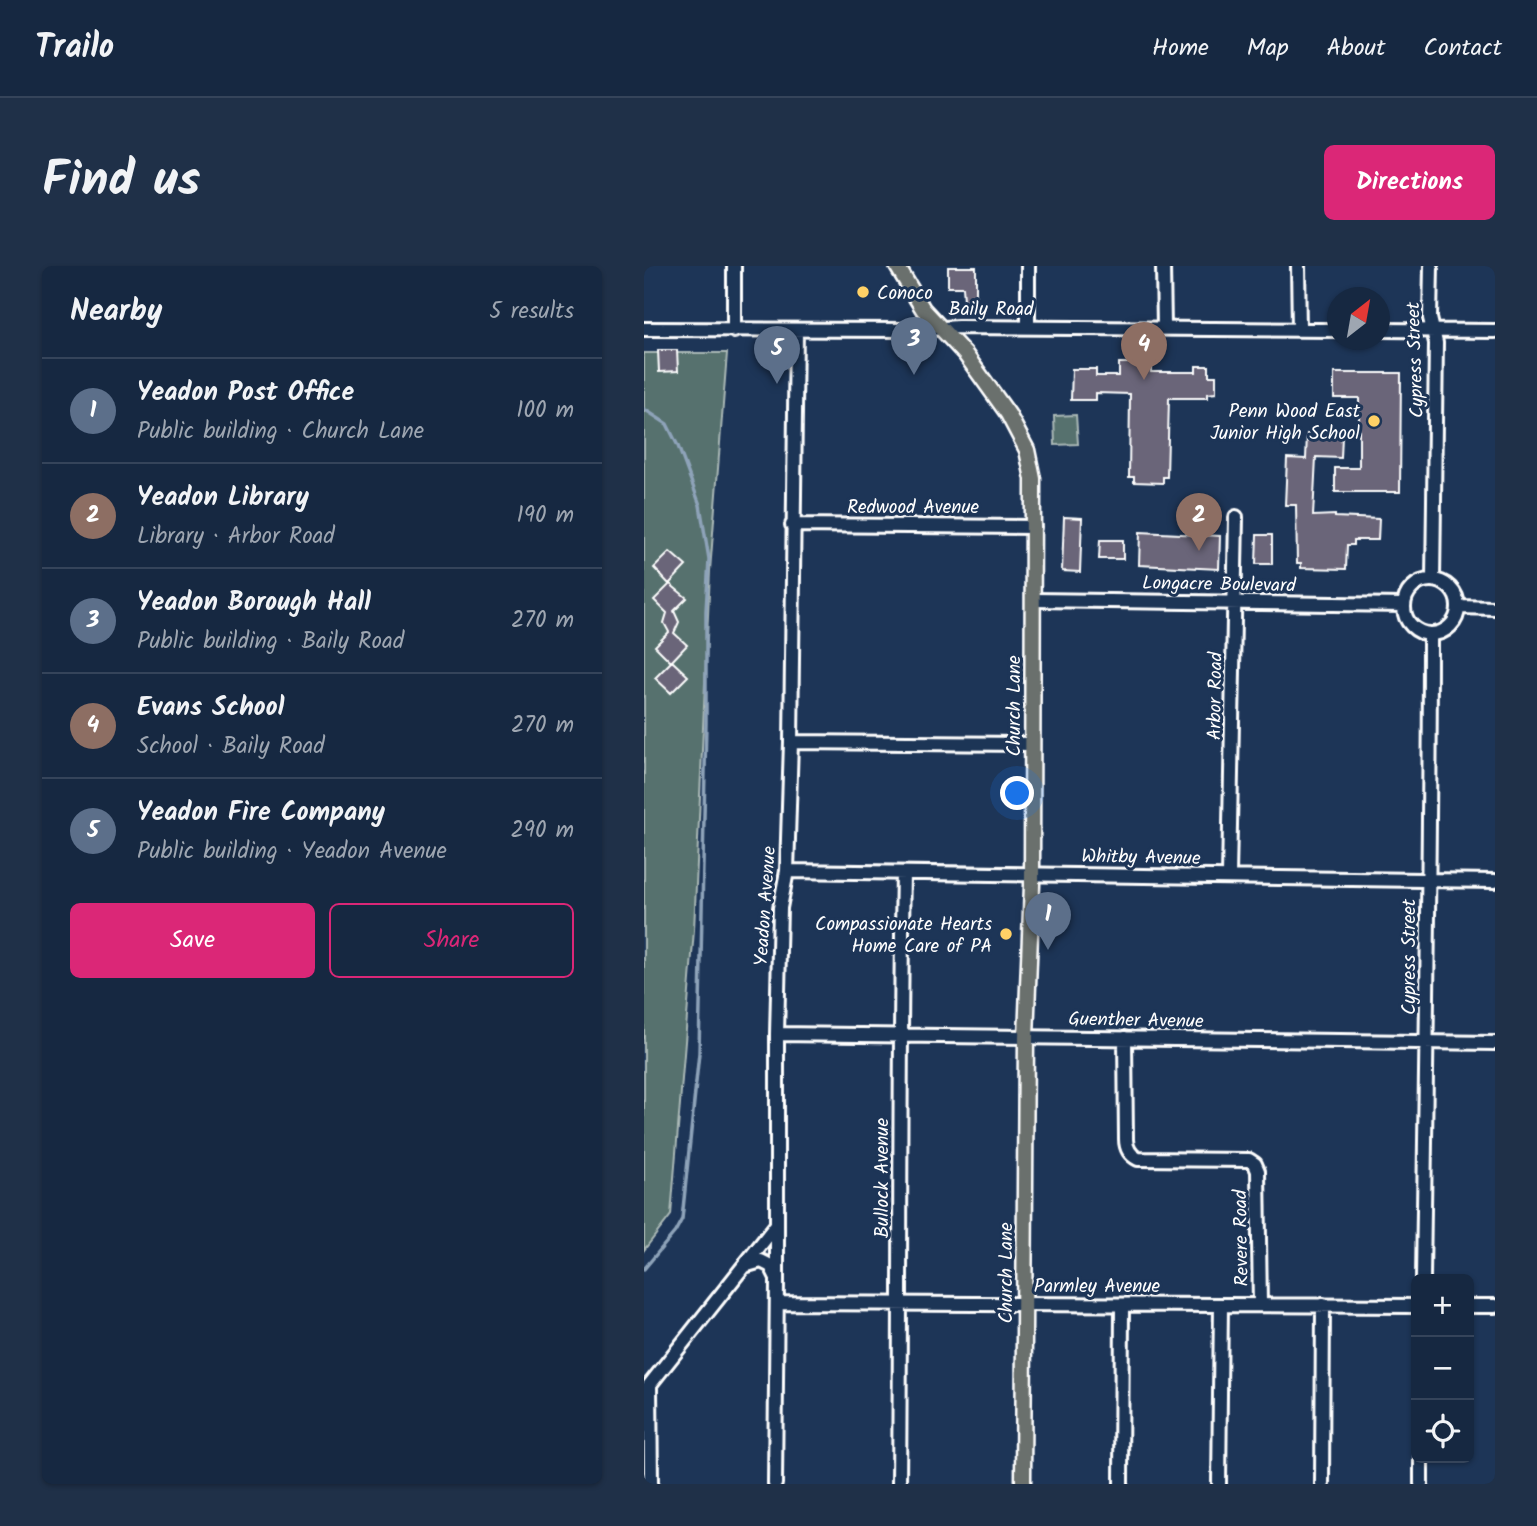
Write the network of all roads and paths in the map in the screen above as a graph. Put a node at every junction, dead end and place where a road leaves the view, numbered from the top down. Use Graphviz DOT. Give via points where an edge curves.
graph roads {
  1 [pos="734,266"];
  2 [pos="897,266"];
  3 [pos="1028,266"];
  4 [pos="1163,266"];
  5 [pos="1298,266"];
  6 [pos="1431,266"];
  7 [pos="1028,327"];
  8 [pos="941,328"];
  9 [pos="1164,328"];
  10 [pos="644,329"];
  11 [pos="1299,329"];
  12 [pos="796,330"];
  13 [pos="1327,330"];
  14 [pos="1390,330"];
  15 [pos="1432,330"];
  16 [pos="734,331"];
  17 [pos="1495,331"];
  18 [pos="1236,517"];
  19 [pos="792,524"];
  20 [pos="1034,527"];
  21 [pos="1433,580"];
  22 [pos="1033,600"];
  23 [pos="1235,602"];
  24 [pos="1404,605"];
  25 [pos="1459,607"];
  26 [pos="1495,608"];
  27 [pos="1430,635"];
  28 [pos="791,742"];
  29 [pos="1032,744"];
  30 [pos="787,871"];
  31 [pos="903,873"];
  32 [pos="1032,874"];
  33 [pos="1229,876"];
  34 [pos="1427,879"];
  35 [pos="1495,881"];
  36 [pos="777,1034"];
  37 [pos="900,1036"];
  38 [pos="1026,1037"];
  39 [pos="1125,1038"];
  40 [pos="1426,1042"];
  41 [pos="1495,1043"];
  42 [pos="777,1224"];
  43 [pos="743,1266"];
  44 [pos="1423,1274"];
  45 [pos="778,1280"];
  46 [pos="777,1303"];
  47 [pos="901,1304"];
  48 [pos="1024,1304"];
  49 [pos="1122,1305"];
  50 [pos="1221,1305"];
  51 [pos="1260,1305"];
  52 [pos="1323,1306"];
  53 [pos="1411,1306"];
  54 [pos="1474,1306"];
  55 [pos="1495,1306"];
  56 [pos="647,1389"];
  57 [pos="647,1432"];
  58 [pos="1421,1463"];
  59 [pos="651,1484"];
  60 [pos="775,1484"];
  61 [pos="899,1484"];
  62 [pos="1023,1484"];
  63 [pos="1121,1484"];
  64 [pos="1219,1484"];
  65 [pos="1322,1484"];
  66 [pos="1421,1484"];
  1 -- 16 [label="street"];
  2 -- 8 [label="main road, Church Lane" via="923,309"];
  3 -- 7 [label="street"];
  4 -- 9 [label="street"];
  5 -- 11 [label="street"];
  6 -- 15 [label="street, Cypress Street"];
  7 -- 8 [label="street, Baily Road"];
  7 -- 9 [label="street, Baily Road"];
  8 -- 12 [label="street, Baily Road"];
  8 -- 20 [label="main road, Church Lane" via="971,363 1023,440 1033,479"];
  9 -- 11 [label="street, Baily Road"];
  10 -- 16 [label="street, Baily Road"];
  11 -- 13 [label="street, Baily Road"];
  12 -- 16 [label="street, Baily Road"];
  12 -- 19 [label="street, Yeadon Avenue"];
  14 -- 15 [label="street"];
  15 -- 17 [label="street"];
  15 -- 21 [label="street, Cypress Street" via="1436,343"];
  18 -- 23 [label="street, Arbor Road"];
  19 -- 20 [label="street, Redwood Avenue"];
  19 -- 28 [label="street, Yeadon Avenue"];
  20 -- 22 [label="main road, Church Lane"];
  21 -- 24 [label="street" via="1412,587"];
  21 -- 25 [label="street" via="1453,590"];
  22 -- 23 [label="street, Longacre Boulevard"];
  22 -- 29 [label="main road, Church Lane"];
  23 -- 24 [label="street, Longacre Boulevard"];
  23 -- 33 [label="street, Arbor Road"];
  24 -- 27 [label="street" via="1411,625"];
  25 -- 26 [label="street"];
  25 -- 27 [label="street" via="1449,628"];
  27 -- 34 [label="street, Cypress Street"];
  28 -- 29 [label="street"];
  28 -- 30 [label="street, Yeadon Avenue"];
  29 -- 32 [label="main road, Church Lane"];
  30 -- 31 [label="street, Whitby Avenue"];
  30 -- 36 [label="street, Yeadon Avenue" via="780,908"];
  31 -- 32 [label="street, Whitby Avenue"];
  31 -- 37 [label="street, Bullock Avenue"];
  32 -- 33 [label="street, Whitby Avenue"];
  32 -- 38 [label="main road, Church Lane"];
  33 -- 34 [label="street, Whitby Avenue"];
  34 -- 35 [label="street, Whitby Avenue"];
  34 -- 40 [label="street, Cypress Street"];
  36 -- 37 [label="street, Guenther Avenue"];
  36 -- 42 [label="street, Yeadon Avenue"];
  37 -- 38 [label="street, Guenther Avenue"];
  37 -- 47 [label="street, Bullock Avenue"];
  38 -- 39 [label="street, Guenther Avenue"];
  38 -- 48 [label="main road, Church Lane"];
  39 -- 40 [label="street, Guenther Avenue"];
  39 -- 51 [label="street, Revere Road" via="1126,1139 1133,1157 1249,1160 1255,1164"];
  40 -- 41 [label="street, Guenther Avenue"];
  40 -- 44 [label="street, Cypress Street"];
  42 -- 43 [label="street"];
  42 -- 45 [label="street, Yeadon Avenue"];
  43 -- 45 [label="street" via="764,1262"];
  43 -- 56 [label="street"];
  45 -- 46 [label="street, Yeadon Avenue"];
  46 -- 47 [label="street, Parmley Avenue"];
  46 -- 60 [label="street, Yeadon Avenue"];
  47 -- 48 [label="street, Parmley Avenue"];
  47 -- 61 [label="street, Bullock Avenue"];
  48 -- 49 [label="street, Parmley Avenue"];
  48 -- 62 [label="main road, Church Lane"];
  49 -- 50 [label="street, Parmley Avenue"];
  49 -- 63 [label="street"];
  50 -- 51 [label="street, Parmley Avenue"];
  50 -- 64 [label="street"];
  51 -- 52 [label="street, Parmley Avenue"];
  52 -- 53 [label="street, Parmley Avenue"];
  52 -- 65 [label="street"];
  54 -- 55 [label="street"];
  56 -- 57 [label="street"];
  57 -- 59 [label="street"];
  58 -- 66 [label="street"];
}
